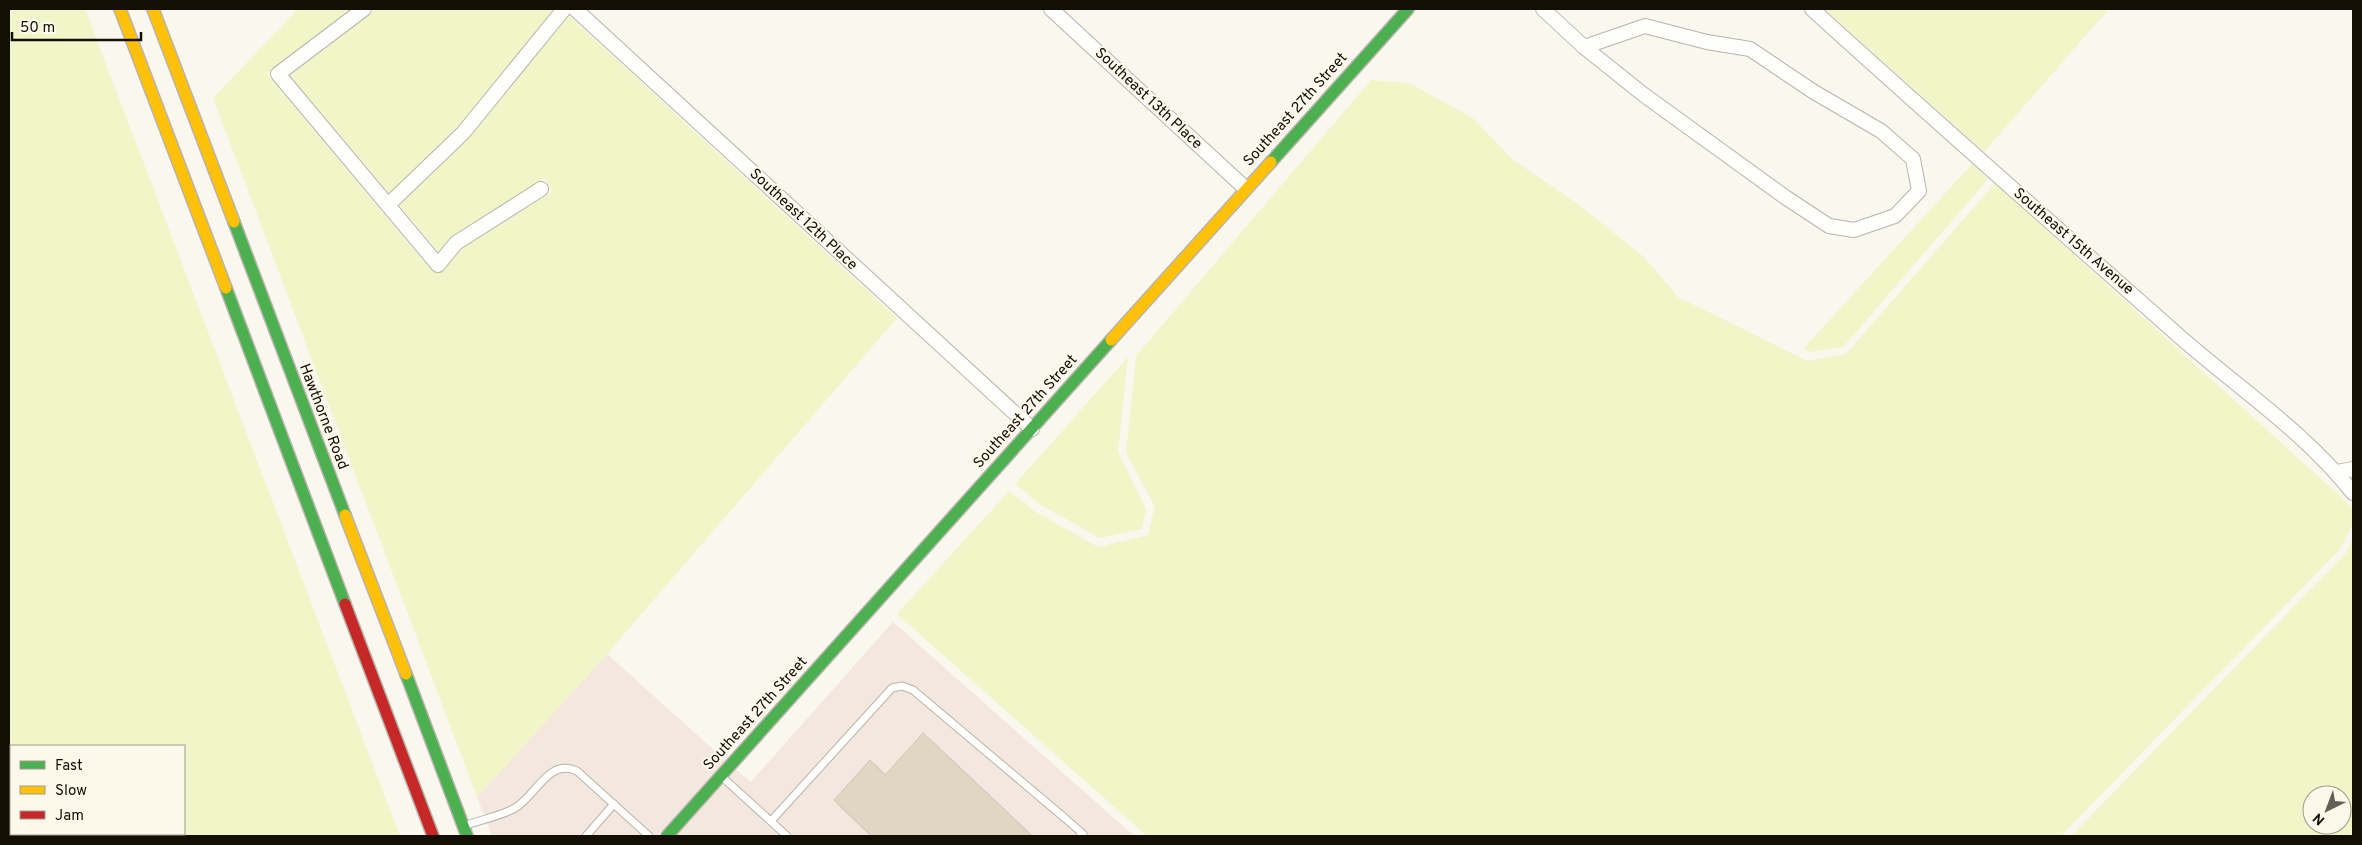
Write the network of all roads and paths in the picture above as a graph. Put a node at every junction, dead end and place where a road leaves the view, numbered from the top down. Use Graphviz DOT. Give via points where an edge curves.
graph roads {
  1 [pos="120,9"];
  2 [pos="152,9"];
  3 [pos="364,9"];
  4 [pos="564,9"];
  5 [pos="575,9"];
  6 [pos="1051,9"];
  7 [pos="1408,9"];
  8 [pos="1543,9"];
  9 [pos="1812,9"];
  10 [pos="1584,47"];
  11 [pos="193,137"];
  12 [pos="171,145"];
  13 [pos="1245,188"];
  14 [pos="541,189"];
  15 [pos="388,205"];
  16 [pos="1032,429"];
  17 [pos="2353,469"];
  18 [pos="2337,472"];
  19 [pos="2353,493"];
  20 [pos="354,562"];
  21 [pos="332,570"];
  22 [pos="721,776"];
  23 [pos="614,804"];
  24 [pos="771,821"];
  25 [pos="465,831"];
  26 [pos="1083,835"];
  27 [pos="433,836"];
  28 [pos="586,836"];
  29 [pos="649,836"];
  30 [pos="667,836"];
  31 [pos="788,836"];
  1 -- 12 [label="main road"];
  2 -- 11 [label="main road, Hawthorne Road"];
  3 -- 15 [label="street" via="278,74"];
  4 -- 15 [label="street" via="463,133"];
  5 -- 16 [label="street, Southeast 12th Place"];
  6 -- 13 [label="street, Southeast 13th Place"];
  7 -- 13 [label="main road, Southeast 27th Street"];
  8 -- 10 [label="street"];
  9 -- 18 [label="street, Southeast 15th Avenue"];
  10 -- 10 [label="street" via="1644,95 1829,226 1854,230 1895,216 1919,191 1912,158 1881,131 1750,49 1645,26"];
  11 -- 12 [label="main road"];
  11 -- 20 [label="main road, Hawthorne Road"];
  12 -- 21 [label="main road"];
  13 -- 16 [label="main road, Southeast 27th Street"];
  14 -- 15 [label="street" via="456,243 438,264"];
  16 -- 22 [label="main road, Southeast 27th Street"];
  17 -- 18 [label="street"];
  18 -- 19 [label="street, Southeast 15th Avenue"];
  20 -- 21 [label="main road"];
  20 -- 25 [label="main road, Hawthorne Road"];
  21 -- 27 [label="main road"];
  22 -- 24 [label="lane"];
  22 -- 30 [label="main road, Southeast 27th Street"];
  23 -- 25 [label="lane" via="577,771 559,768 516,808"];
  23 -- 28 [label="lane"];
  23 -- 29 [label="lane"];
  24 -- 26 [label="lane" via="892,688 902,686 913,690"];
  24 -- 31 [label="lane"];
}
